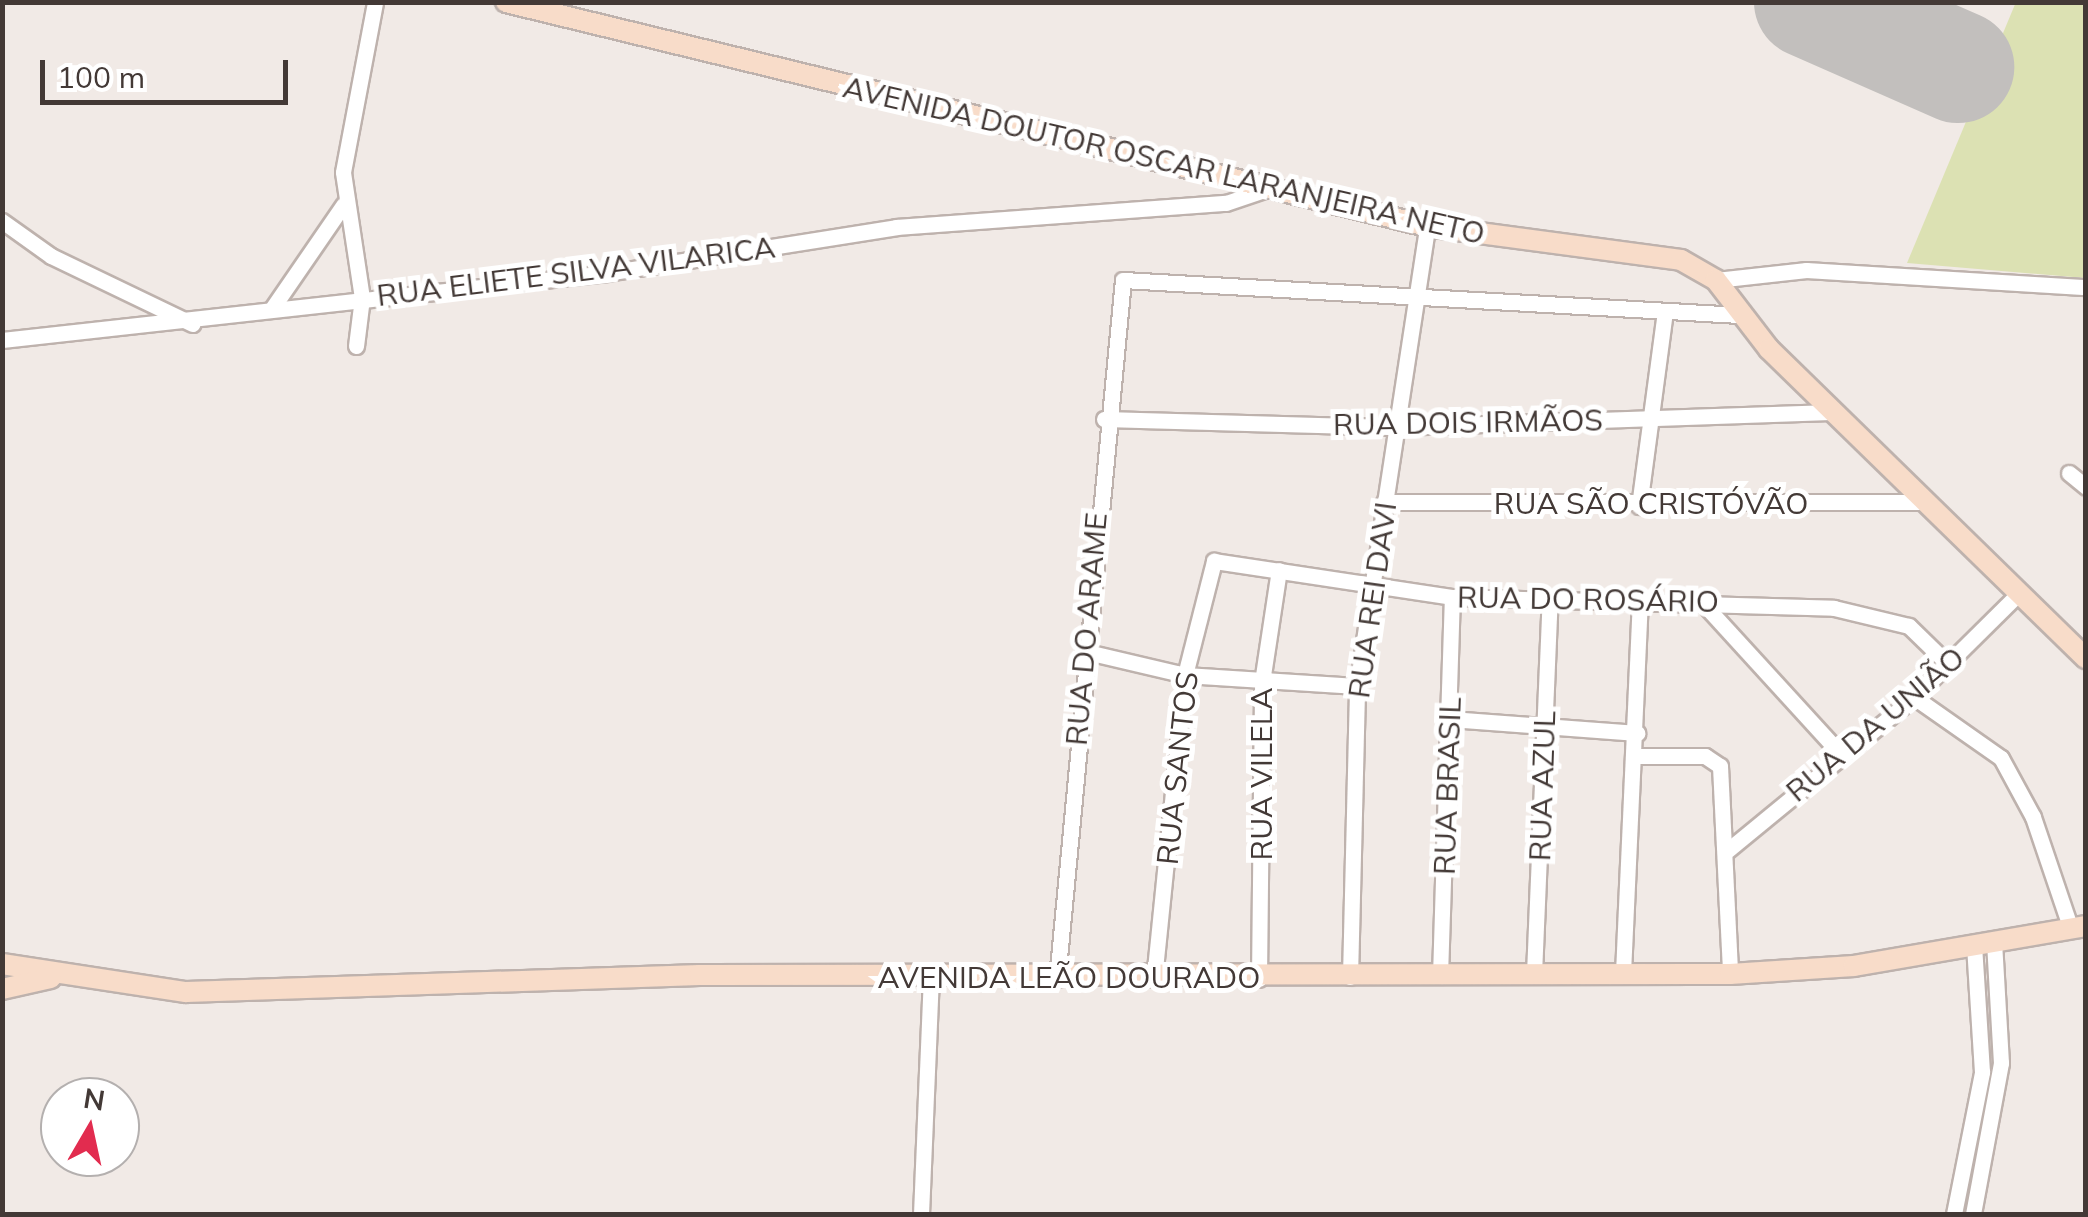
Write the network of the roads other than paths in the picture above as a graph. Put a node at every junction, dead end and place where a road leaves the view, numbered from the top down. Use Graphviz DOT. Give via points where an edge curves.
graph roads {
  1 [pos="375,2"];
  2 [pos="506,2"];
  3 [pos="1268,189"];
  4 [pos="344,205"];
  5 [pos="2,221"];
  6 [pos="1427,226"];
  7 [pos="1716,280"];
  8 [pos="2086,287"];
  9 [pos="362,298"];
  10 [pos="1417,301"];
  11 [pos="273,307"];
  12 [pos="1665,312"];
  13 [pos="1740,315"];
  14 [pos="194,324"];
  15 [pos="2,340"];
  16 [pos="356,346"];
  17 [pos="1831,412"];
  18 [pos="1104,419"];
  19 [pos="1648,419"];
  20 [pos="1398,427"];
  21 [pos="2069,473"];
  22 [pos="2086,487"];
  23 [pos="1384,502"];
  24 [pos="1918,502"];
  25 [pos="1639,506"];
  26 [pos="1214,561"];
  27 [pos="1279,570"];
  28 [pos="1370,590"];
  29 [pos="2018,594"];
  30 [pos="1452,597"];
  31 [pos="1550,599"];
  32 [pos="1640,600"];
  33 [pos="1700,600"];
  34 [pos="1083,651"];
  35 [pos="2086,658"];
  36 [pos="1948,665"];
  37 [pos="1185,675"];
  38 [pos="1262,682"];
  39 [pos="1357,686"];
  40 [pos="1914,697"];
  41 [pos="1450,719"];
  42 [pos="1545,725"];
  43 [pos="1637,733"];
  44 [pos="1838,752"];
  45 [pos="1636,756"];
  46 [pos="1728,850"];
  47 [pos="2078,927"];
  48 [pos="1984,944"];
  49 [pos="2,964"];
  50 [pos="1623,973"];
  51 [pos="1534,974"];
  52 [pos="1730,974"];
  53 [pos="931,976"];
  54 [pos="1440,976"];
  55 [pos="1350,977"];
  56 [pos="50,978"];
  57 [pos="1057,979"];
  58 [pos="1154,979"];
  59 [pos="1258,979"];
  60 [pos="2,989"];
  61 [pos="920,1214"];
  62 [pos="1954,1214"];
  63 [pos="1973,1214"];
  1 -- 4 [label="street"];
  2 -- 3 [label="main road, AVENIDA DOUTOR OSCAR LARANJEIRA NETO"];
  3 -- 6 [label="main road, AVENIDA DOUTOR OSCAR LARANJEIRA NETO"];
  3 -- 9 [label="street, RUA ELIETE SILVA VILARICA" via="1214,205 896,227 606,273"];
  4 -- 9 [label="street"];
  4 -- 11 [label="street"];
  5 -- 14 [label="street" via="52,256"];
  6 -- 7 [label="main road, AVENIDA DOUTOR OSCAR LARANJEIRA NETO" via="1645,252"];
  6 -- 10 [label="street, RUA REI DAVI"];
  7 -- 8 [label="street" via="1806,270"];
  7 -- 13 [label="main road"];
  9 -- 11 [label="street, RUA ELIETE SILVA VILARICA"];
  9 -- 16 [label="street"];
  10 -- 12 [label="street"];
  10 -- 18 [label="street, RUA DO ARAME" via="1123,280"];
  10 -- 20 [label="street, RUA REI DAVI"];
  11 -- 14 [label="street, RUA ELIETE SILVA VILARICA"];
  12 -- 13 [label="street"];
  12 -- 19 [label="street"];
  13 -- 17 [label="main road"];
  14 -- 15 [label="street, RUA ELIETE SILVA VILARICA"];
  17 -- 19 [label="street, RUA DOIS IRMÃOS"];
  17 -- 24 [label="main road"];
  18 -- 20 [label="street, RUA DOIS IRMÃOS"];
  18 -- 34 [label="street, RUA DO ARAME"];
  19 -- 20 [label="street, RUA DOIS IRMÃOS"];
  19 -- 25 [label="street"];
  20 -- 23 [label="street, RUA REI DAVI"];
  21 -- 22 [label="street"];
  23 -- 25 [label="street, RUA SÃO CRISTÓVÃO"];
  23 -- 28 [label="street, RUA REI DAVI"];
  24 -- 25 [label="street, RUA SÃO CRISTÓVÃO"];
  24 -- 29 [label="main road"];
  26 -- 27 [label="street, RUA DO ROSÁRIO"];
  26 -- 37 [label="street, RUA SANTOS"];
  27 -- 28 [label="street, RUA DO ROSÁRIO"];
  27 -- 38 [label="street, RUA VILELA"];
  28 -- 30 [label="street, RUA DO ROSÁRIO"];
  28 -- 39 [label="street, RUA REI DAVI"];
  29 -- 35 [label="main road"];
  29 -- 36 [label="street, RUA DA UNIÃO"];
  30 -- 31 [label="street, RUA DO ROSÁRIO"];
  30 -- 41 [label="street, RUA BRASIL"];
  31 -- 32 [label="street, RUA DO ROSÁRIO"];
  31 -- 42 [label="street, RUA AZUL"];
  32 -- 33 [label="street, RUA DO ROSÁRIO"];
  32 -- 43 [label="street"];
  33 -- 36 [label="street, RUA DO ROSÁRIO" via="1880,617 1910,626"];
  33 -- 44 [label="street"];
  34 -- 37 [label="street"];
  34 -- 57 [label="street, RUA DO ARAME"];
  36 -- 40 [label="street, RUA DA UNIÃO"];
  37 -- 38 [label="street"];
  37 -- 58 [label="street, RUA SANTOS"];
  38 -- 39 [label="street"];
  38 -- 59 [label="street, RUA VILELA"];
  39 -- 55 [label="street, RUA REI DAVI"];
  40 -- 44 [label="street, RUA DA UNIÃO"];
  40 -- 47 [label="street" via="2002,758"];
  41 -- 42 [label="street"];
  41 -- 54 [label="street, RUA BRASIL"];
  42 -- 43 [label="street"];
  42 -- 51 [label="street, RUA AZUL"];
  43 -- 45 [label="street"];
  44 -- 46 [label="street, RUA DA UNIÃO"];
  45 -- 46 [label="street" via="1716,761"];
  45 -- 50 [label="street"];
  46 -- 52 [label="street"];
  47 -- 48 [label="main road, AVENIDA LEÃO DOURADO"];
  48 -- 52 [label="main road, AVENIDA LEÃO DOURADO"];
  48 -- 62 [label="street" via="1982,1072"];
  48 -- 63 [label="street" via="2002,1063"];
  49 -- 56 [label="main road, AVENIDA LEÃO DOURADO"];
  50 -- 51 [label="main road, AVENIDA LEÃO DOURADO"];
  50 -- 52 [label="main road, AVENIDA LEÃO DOURADO"];
  51 -- 54 [label="main road, AVENIDA LEÃO DOURADO"];
  53 -- 56 [label="main road, AVENIDA LEÃO DOURADO" via="625,976 337,992 186,992"];
  53 -- 57 [label="main road, AVENIDA LEÃO DOURADO"];
  53 -- 61 [label="street"];
  54 -- 55 [label="main road, AVENIDA LEÃO DOURADO"];
  55 -- 59 [label="main road, AVENIDA LEÃO DOURADO"];
  56 -- 60 [label="main road, AVENIDA LEÃO DOURADO"];
  57 -- 58 [label="main road, AVENIDA LEÃO DOURADO"];
  58 -- 59 [label="main road, AVENIDA LEÃO DOURADO"];
}
